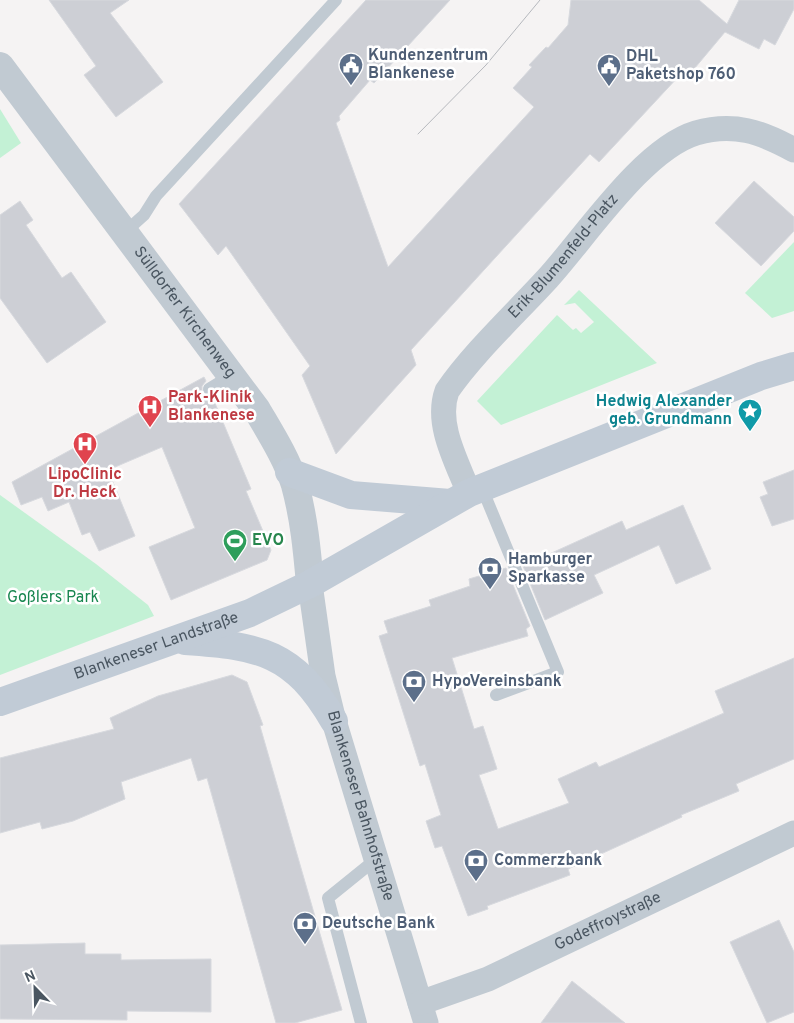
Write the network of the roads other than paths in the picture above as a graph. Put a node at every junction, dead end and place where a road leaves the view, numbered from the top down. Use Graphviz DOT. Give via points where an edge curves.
graph roads {
  1 [pos="336,0"];
  2 [pos="0,66"];
  3 [pos="794,150"];
  4 [pos="125,232"];
  5 [pos="794,366"];
  6 [pos="289,472"];
  7 [pos="467,495"];
  8 [pos="310,584"];
  9 [pos="176,641"];
  10 [pos="496,695"];
  11 [pos="0,702"];
  12 [pos="334,721"];
  13 [pos="794,833"];
  14 [pos="375,860"];
  15 [pos="423,1013"];
  16 [pos="361,1023"];
  1 -- 4 [label="lane" via="156,196 144,215"];
  2 -- 4 [label="street, Sülldorfer Kirchenweg"];
  3 -- 7 [label="street, Erik-Blumenfeld-Platz" via="760,133 729,128 711,130 679,140 640,172 447,391 443,420"];
  4 -- 6 [label="street, Sülldorfer Kirchenweg" via="170,293 221,376 257,410"];
  5 -- 7 [label="main road" via="761,376"];
  6 -- 7 [label="main road" via="351,495"];
  6 -- 8 [label="street, Sülldorfer Kirchenweg" via="301,511"];
  7 -- 8 [label="main road"];
  7 -- 10 [label="lane" via="558,672"];
  8 -- 9 [label="main road, Blankeneser Landstraße" via="250,613"];
  8 -- 12 [label="street, Blankeneser Bahnhofstraße" via="323,676"];
  9 -- 11 [label="main road, Blankeneser Landstraße"];
  9 -- 12 [label="main road" via="246,646 270,655 308,682"];
  12 -- 14 [label="street, Blankeneser Bahnhofstraße"];
  13 -- 15 [label="street, Godeffroystraße"];
  14 -- 15 [label="street, Blankeneser Bahnhofstraße"];
  14 -- 16 [label="lane" via="328,898"];
}
